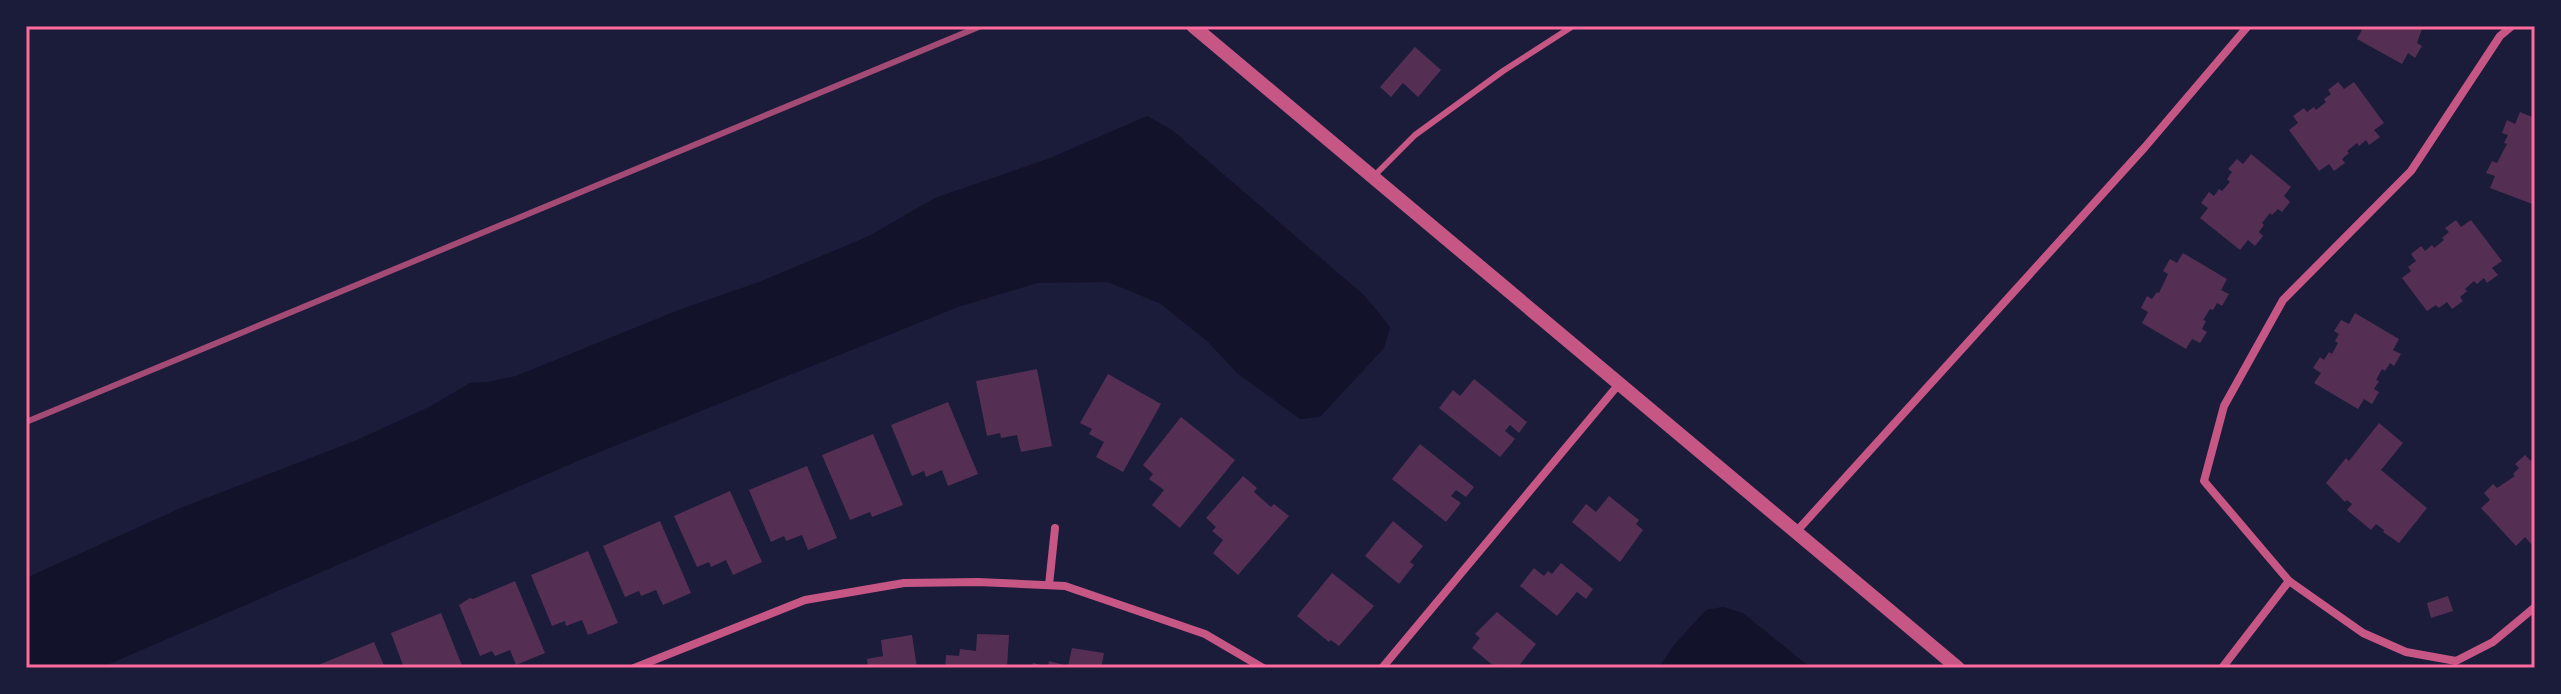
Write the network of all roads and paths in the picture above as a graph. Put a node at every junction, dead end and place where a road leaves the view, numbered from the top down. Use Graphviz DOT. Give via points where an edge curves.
graph roads {
  1 [pos="1193,26"];
  2 [pos="1573,26"];
  3 [pos="2248,26"];
  4 [pos="2512,26"];
  5 [pos="1373,177"];
  6 [pos="1619,384"];
  7 [pos="1055,528"];
  8 [pos="1796,532"];
  9 [pos="2289,581"];
  10 [pos="1049,585"];
  11 [pos="2535,607"];
  12 [pos="634,668"];
  13 [pos="1263,668"];
  14 [pos="1382,668"];
  15 [pos="1958,668"];
  16 [pos="2222,668"];
  1 -- 5 [label="street"];
  2 -- 5 [label="lane" via="1415,135"];
  3 -- 8 [label="street"];
  4 -- 9 [label="street" via="2500,36 2411,171 2283,300 2224,406 2204,481"];
  5 -- 6 [label="street"];
  6 -- 8 [label="street"];
  6 -- 14 [label="street"];
  7 -- 10 [label="street"];
  8 -- 15 [label="street"];
  9 -- 11 [label="street" via="2363,633 2406,652 2456,661 2493,642"];
  9 -- 16 [label="street"];
  10 -- 12 [label="street" via="904,583 805,600"];
  10 -- 13 [label="street" via="1205,634"];
}
